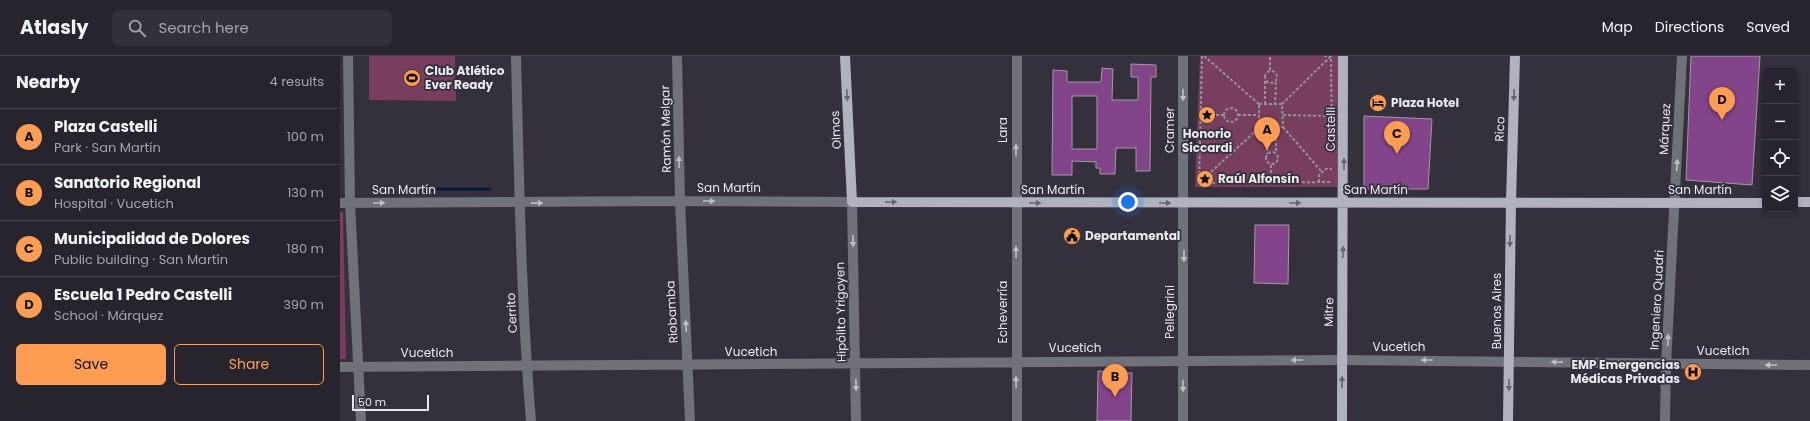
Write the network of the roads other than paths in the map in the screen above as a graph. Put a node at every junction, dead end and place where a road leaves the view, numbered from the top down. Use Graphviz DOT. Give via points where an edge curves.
graph roads {
  1 [pos="348,56"];
  2 [pos="516,56"];
  3 [pos="677,56"];
  4 [pos="845,56"];
  5 [pos="1017,56"];
  6 [pos="1183,56"];
  7 [pos="1343,56"];
  8 [pos="1515,56"];
  9 [pos="1682,56"];
  10 [pos="680,201"];
  11 [pos="852,202"];
  12 [pos="1511,202"];
  13 [pos="1798,202"];
  14 [pos="1810,202"];
  15 [pos="520,203"];
  16 [pos="1016,203"];
  17 [pos="1344,203"];
  18 [pos="1762,203"];
  19 [pos="345,204"];
  20 [pos="1184,204"];
  21 [pos="1674,204"];
  22 [pos="1342,360"];
  23 [pos="1016,361"];
  24 [pos="1183,361"];
  25 [pos="1510,361"];
  26 [pos="855,364"];
  27 [pos="1666,364"];
  28 [pos="688,365"];
  29 [pos="1810,365"];
  30 [pos="527,366"];
  31 [pos="340,367"];
  32 [pos="358,367"];
  33 [pos="361,421"];
  34 [pos="532,421"];
  35 [pos="690,421"];
  36 [pos="856,421"];
  37 [pos="1017,421"];
  38 [pos="1183,421"];
  39 [pos="1342,421"];
  40 [pos="1508,421"];
  41 [pos="1665,421"];
  1 -- 19 [label="street"];
  2 -- 15 [label="street, Cerrito"];
  10 -- 3 [label="street, Ramón Melgar, one-way"];
  4 -- 11 [label="main road, Olmos, one-way"];
  16 -- 5 [label="street, Lara, one-way"];
  6 -- 20 [label="street, Cramer, one-way"];
  17 -- 7 [label="main road, Castelli, one-way"];
  8 -- 12 [label="main road, Rico, one-way"];
  21 -- 9 [label="street, Márquez, one-way"];
  10 -- 11 [label="street, San Martín, one-way"];
  15 -- 10 [label="street, San Martín, one-way"];
  28 -- 10 [label="street, Riobamba, one-way"];
  11 -- 16 [label="main road, San Martín, one-way"];
  11 -- 26 [label="street, Hipólito Yrigoyen, one-way"];
  12 -- 17 [label="main road, San Martín"];
  12 -- 21 [label="main road, San Martín"];
  12 -- 25 [label="main road, Buenos Aires, one-way"];
  13 -- 14 [label="main road"];
  19 -- 15 [label="street, San Martín, one-way"];
  15 -- 30 [label="street, Cerrito"];
  16 -- 20 [label="main road, San Martín, one-way"];
  23 -- 16 [label="street, Echeverría, one-way"];
  20 -- 17 [label="main road, San Martín, one-way"];
  22 -- 17 [label="main road, Mitre, one-way"];
  18 -- 21 [label="main road, San Martín"];
  19 -- 32 [label="street"];
  20 -- 24 [label="street, Pellegrini, one-way"];
  27 -- 21 [label="street, Ingeniero Quadri, one-way"];
  22 -- 24 [label="street, Vucetich, one-way"];
  25 -- 22 [label="street, Vucetich, one-way"];
  39 -- 22 [label="main road, Mitre, one-way"];
  23 -- 24 [label="street, Vucetich"];
  23 -- 26 [label="street, Vucetich"];
  37 -- 23 [label="street, Echeverría, one-way"];
  24 -- 38 [label="street, Pellegrini, one-way"];
  27 -- 25 [label="street, Vucetich, one-way"];
  25 -- 40 [label="main road, Buenos Aires, one-way"];
  26 -- 28 [label="street, Vucetich"];
  26 -- 36 [label="street, Hipólito Yrigoyen, one-way"];
  29 -- 27 [label="street, Vucetich, one-way"];
  27 -- 41 [label="street, Ingeniero Quadri"];
  28 -- 30 [label="street, Vucetich"];
  28 -- 35 [label="street, Riobamba"];
  30 -- 32 [label="street, Vucetich"];
  30 -- 34 [label="street, Cerrito"];
  31 -- 32 [label="street, Vucetich"];
  32 -- 33 [label="street"];
}
